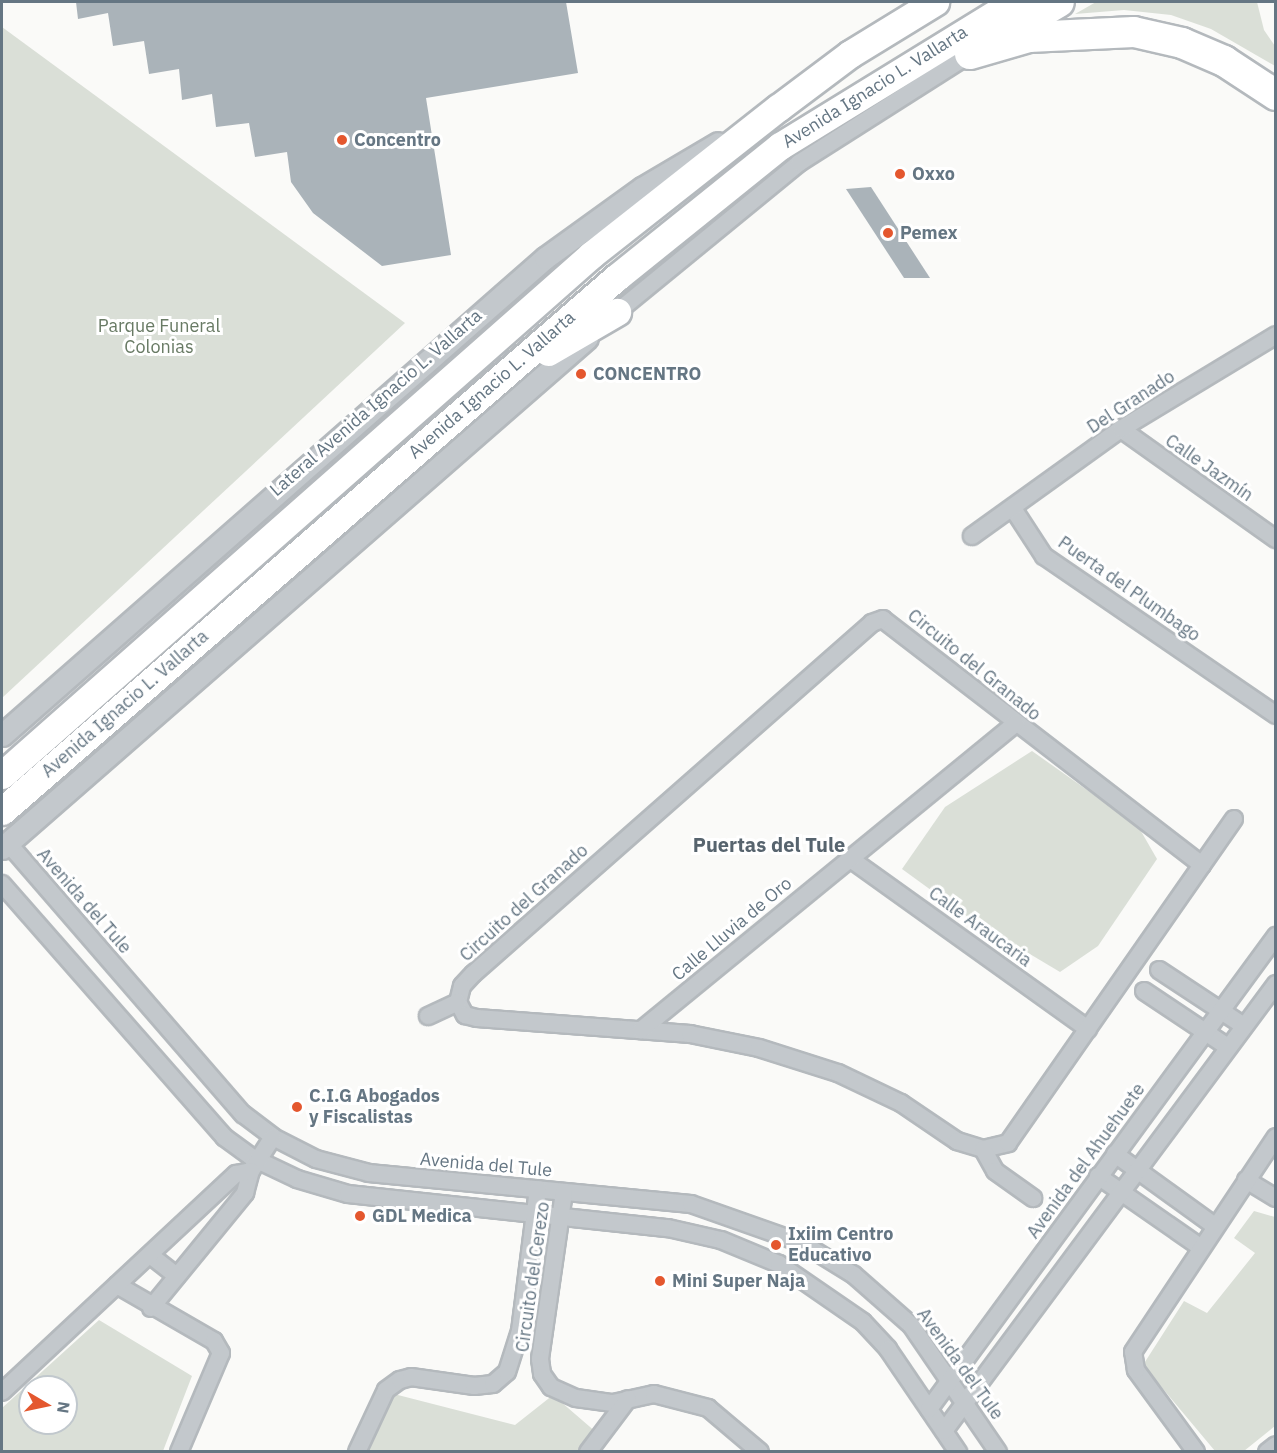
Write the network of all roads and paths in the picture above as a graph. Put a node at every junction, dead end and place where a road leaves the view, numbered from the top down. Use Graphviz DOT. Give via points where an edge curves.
graph roads {
  1 [pos="934,2"];
  2 [pos="1014,2"];
  3 [pos="1059,2"];
  4 [pos="970,54"];
  5 [pos="1275,95"];
  6 [pos="778,108"];
  7 [pos="617,312"];
  8 [pos="1275,335"];
  9 [pos="492,385"];
  10 [pos="1121,429"];
  11 [pos="1014,510"];
  12 [pos="972,536"];
  13 [pos="1275,539"];
  14 [pos="1275,715"];
  15 [pos="1016,723"];
  16 [pos="2,735"];
  17 [pos="2,775"];
  18 [pos="2,811"];
  19 [pos="1234,819"];
  20 [pos="5,845"];
  21 [pos="849,858"];
  22 [pos="1202,865"];
  23 [pos="2,884"];
  24 [pos="1275,936"];
  25 [pos="1139,956"];
  26 [pos="1124,977"];
  27 [pos="1275,984"];
  28 [pos="458,1002"];
  29 [pos="1220,1010"];
  30 [pos="428,1016"];
  31 [pos="1244,1026"];
  32 [pos="1088,1029"];
  33 [pos="641,1030"];
  34 [pos="1205,1031"];
  35 [pos="1228,1047"];
  36 [pos="273,1137"];
  37 [pos="1275,1137"];
  38 [pos="983,1149"];
  39 [pos="1115,1154"];
  40 [pos="254,1166"];
  41 [pos="1137,1170"];
  42 [pos="1098,1176"];
  43 [pos="1246,1180"];
  44 [pos="538,1189"];
  45 [pos="564,1192"];
  46 [pos="1121,1192"];
  47 [pos="1169,1193"];
  48 [pos="1034,1198"];
  49 [pos="1275,1198"];
  50 [pos="195,1213"];
  51 [pos="1153,1214"];
  52 [pos="534,1215"];
  53 [pos="560,1218"];
  54 [pos="1215,1226"];
  55 [pos="216,1231"];
  56 [pos="1200,1247"];
  57 [pos="150,1255"];
  58 [pos="177,1276"];
  59 [pos="117,1285"];
  60 [pos="151,1308"];
  61 [pos="514,1355"];
  62 [pos="540,1359"];
  63 [pos="950,1380"];
  64 [pos="2,1392"];
  65 [pos="628,1400"];
  66 [pos="965,1402"];
  67 [pos="928,1409"];
  68 [pos="944,1431"];
  69 [pos="1275,1445"];
  70 [pos="179,1452"];
  71 [pos="357,1452"];
  72 [pos="588,1452"];
  73 [pos="760,1452"];
  74 [pos="958,1452"];
  75 [pos="998,1452"];
  76 [pos="1196,1452"];
  77 [pos="1267,1452"];
  1 -- 6 [label="highway, Avenida Ignacio L. Vallarta" via="850,54"];
  2 -- 9 [label="highway, Avenida Ignacio L. Vallarta" via="780,146 617,276"];
  3 -- 4 [label="highway"];
  4 -- 5 [label="highway" via="1029,37 1134,32 1182,43 1224,61"];
  4 -- 7 [label="street, Avenida Ignacio L. Vallarta" via="799,163"];
  6 -- 16 [label="street, Lateral Avenida Ignacio L. Vallarta" via="642,188 545,258"];
  6 -- 17 [label="highway, Avenida Ignacio L. Vallarta" via="591,255"];
  7 -- 9 [label="highway"];
  7 -- 20 [label="street"];
  8 -- 10 [label="street, Del Granado"];
  9 -- 18 [label="highway, Avenida Ignacio L. Vallarta"];
  10 -- 11 [label="street, Del Granado"];
  10 -- 13 [label="street, Calle Jazmín"];
  11 -- 12 [label="street"];
  11 -- 14 [label="street, Puerta del Plumbago" via="1044,556"];
  15 -- 21 [label="street, Calle Lluvia de Oro"];
  15 -- 22 [label="street, Circuito del Granado"];
  15 -- 28 [label="street, Circuito del Granado" via="916,648 898,626 883,619 872,623 472,974 462,986"];
  19 -- 22 [label="street"];
  20 -- 36 [label="street, Avenida del Tule" via="243,1114"];
  21 -- 32 [label="street, Calle Araucaria"];
  21 -- 33 [label="street, Calle Lluvia de Oro"];
  22 -- 25 [label="street"];
  23 -- 40 [label="street" via="224,1137"];
  24 -- 29 [label="street, Avenida del Ahuehuete"];
  25 -- 26 [label="street"];
  25 -- 29 [label="street"];
  26 -- 32 [label="street"];
  26 -- 34 [label="street"];
  27 -- 31 [label="street"];
  28 -- 30 [label="street"];
  28 -- 33 [label="street" via="465,1015 477,1018"];
  29 -- 31 [label="street"];
  29 -- 34 [label="street, Avenida del Ahuehuete"];
  31 -- 35 [label="street"];
  32 -- 38 [label="street" via="1008,1143"];
  33 -- 38 [label="street" via="759,1048 838,1073 901,1103 957,1141"];
  34 -- 35 [label="street"];
  34 -- 39 [label="street, Avenida del Ahuehuete"];
  35 -- 41 [label="street"];
  36 -- 40 [label="street"];
  36 -- 44 [label="street, Avenida del Tule" via="316,1159 369,1173"];
  37 -- 43 [label="street"];
  38 -- 48 [label="street" via="995,1171"];
  39 -- 41 [label="street"];
  39 -- 42 [label="street, Avenida del Ahuehuete"];
  40 -- 50 [label="street" via="236,1174"];
  40 -- 52 [label="street" via="348,1194"];
  40 -- 55 [label="street" via="245,1193"];
  41 -- 46 [label="street"];
  41 -- 47 [label="street"];
  42 -- 46 [label="street"];
  42 -- 63 [label="street, Avenida del Ahuehuete"];
  43 -- 49 [label="street"];
  43 -- 54 [label="street"];
  44 -- 45 [label="street, Avenida del Tule"];
  44 -- 52 [label="street, Circuito del Cerezo"];
  45 -- 53 [label="street, Circuito del Cerezo"];
  45 -- 63 [label="street, Avenida del Tule" via="691,1204 802,1243 885,1299 911,1325"];
  46 -- 51 [label="street"];
  46 -- 66 [label="street"];
  47 -- 51 [label="street"];
  47 -- 54 [label="street"];
  50 -- 55 [label="street"];
  50 -- 57 [label="street"];
  51 -- 56 [label="street"];
  52 -- 53 [label="street"];
  52 -- 61 [label="street, Circuito del Cerezo"];
  53 -- 62 [label="street, Circuito del Cerezo"];
  53 -- 67 [label="street" via="668,1228 721,1240 780,1264 863,1322"];
  54 -- 56 [label="street"];
  55 -- 58 [label="street"];
  56 -- 76 [label="street" via="1133,1352 1136,1370"];
  57 -- 58 [label="street"];
  57 -- 59 [label="street"];
  58 -- 60 [label="street"];
  59 -- 60 [label="street"];
  59 -- 64 [label="street"];
  60 -- 70 [label="street" via="214,1341 220,1353"];
  61 -- 62 [label="street"];
  61 -- 71 [label="street, Circuito del Cerezo" via="507,1372 493,1384 400,1380 386,1390"];
  62 -- 65 [label="street, Circuito del Cerezo" via="542,1374 551,1387 576,1398 613,1403"];
  63 -- 66 [label="street, Avenida del Tule"];
  63 -- 67 [label="street, Avenida del Ahuehuete"];
  65 -- 72 [label="street"];
  65 -- 73 [label="street, Circuito del Cerezo" via="654,1394 708,1408"];
  66 -- 68 [label="street"];
  66 -- 75 [label="street, Avenida del Tule"];
  67 -- 68 [label="street"];
  68 -- 74 [label="street"];
  69 -- 77 [label="street"];
}
